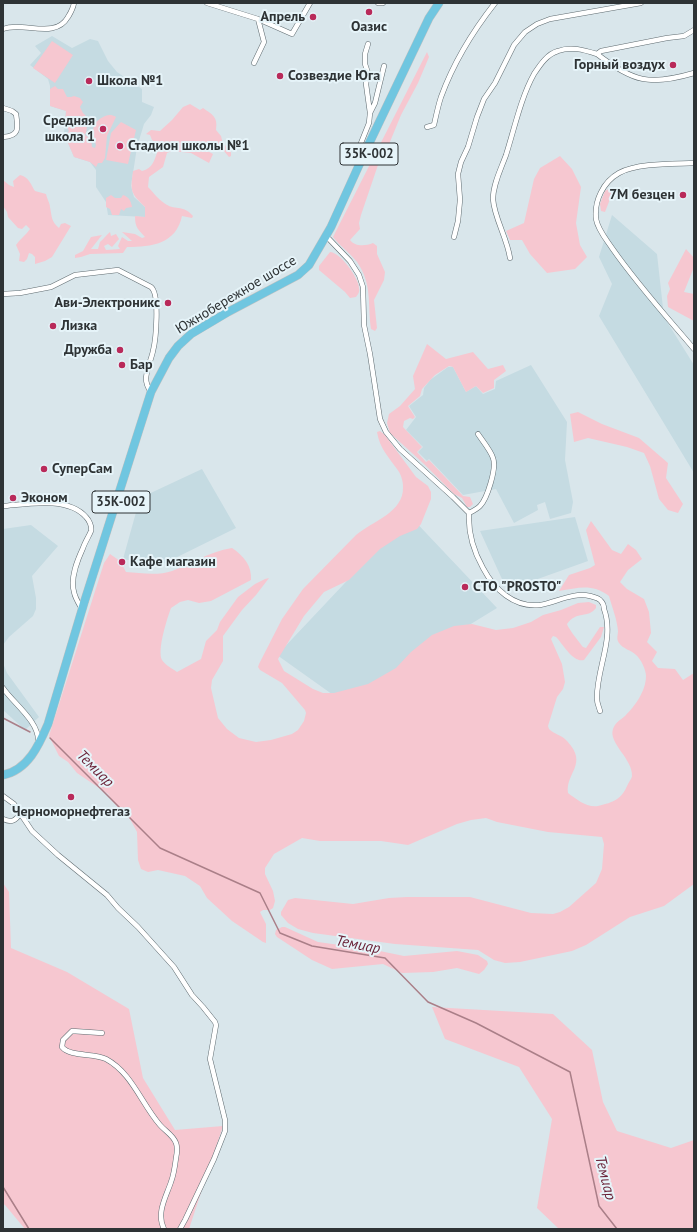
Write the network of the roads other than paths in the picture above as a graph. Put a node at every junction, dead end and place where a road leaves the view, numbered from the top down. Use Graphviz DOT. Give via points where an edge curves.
graph roads {
  1 [pos="74,3"];
  2 [pos="207,3"];
  3 [pos="310,3"];
  4 [pos="378,3"];
  5 [pos="383,3"];
  6 [pos="439,3"];
  7 [pos="442,3"];
  8 [pos="495,3"];
  9 [pos="641,3"];
  10 [pos="258,19"];
  11 [pos="3,29"];
  12 [pos="694,30"];
  13 [pos="368,44"];
  14 [pos="596,54"];
  15 [pos="254,63"];
  16 [pos="384,66"];
  17 [pos="694,73"];
  18 [pos="3,108"];
  19 [pos="370,113"];
  20 [pos="427,127"];
  21 [pos="3,137"];
  22 [pos="365,152"];
  23 [pos="694,163"];
  24 [pos="454,237"];
  25 [pos="330,238"];
  26 [pos="510,258"];
  27 [pos="3,294"];
  28 [pos="694,349"];
  29 [pos="153,393"];
  30 [pos="478,434"];
  31 [pos="3,506"];
  32 [pos="469,513"];
  33 [pos="84,610"];
  34 [pos="3,688"];
  35 [pos="600,711"];
  36 [pos="39,746"];
  37 [pos="3,776"];
  38 [pos="3,796"];
  39 [pos="21,813"];
  40 [pos="3,820"];
  41 [pos="102,1033"];
  42 [pos="164,1229"];
  43 [pos="180,1229"];
  1 -- 11 [label="street" via="65,23 58,27 38,29 17,26"];
  2 -- 10 [label="street"];
  3 -- 10 [label="street" via="292,34"];
  4 -- 5 [label="street"];
  6 -- 22 [label="highway, Южнобережное шоссе" via="429,18"];
  7 -- 25 [label="highway, Южнобережное шоссе / 35К-002" via="425,34"];
  8 -- 20 [label="street" via="451,72 440,98 434,125"];
  9 -- 24 [label="street" via="550,19 525,32 514,45 484,100 461,162 458,174 460,200"];
  10 -- 15 [label="street" via="264,42"];
  12 -- 14 [label="street" via="684,36"];
  13 -- 19 [label="street" via="365,64 368,73 366,84"];
  14 -- 17 [label="street" via="639,79 666,80"];
  14 -- 26 [label="street" via="571,48 557,51 548,56 528,86 493,198"];
  16 -- 19 [label="street"];
  18 -- 21 [label="street" via="16,114 18,128 12,136"];
  19 -- 22 [label="street" via="369,123 359,148"];
  22 -- 29 [label="highway, Южнобережное шоссе / 35К-002" via="331,227 309,265 298,275 191,334 169,358"];
  23 -- 28 [label="street" via="635,168 620,172 602,190 596,204 596,220 600,232 627,270"];
  25 -- 29 [label="highway, Южнобережное шоссе" via="312,268 300,278 190,338 172,358"];
  25 -- 32 [label="street" via="350,261 363,287 364,325 380,419 386,432 400,449"];
  27 -- 29 [label="street" via="51,287 75,275 118,270 151,287 156,296 155,338 146,379"];
  29 -- 33 [label="highway, Южнобережное шоссе / 35К-002"];
  30 -- 32 [label="street" via="493,458 494,466 485,499 480,507"];
  31 -- 33 [label="street" via="60,504 74,508 89,520 91,530 78,558 72,582 74,594"];
  32 -- 35 [label="street" via="477,558 486,575 511,600 526,605 585,595 602,601 608,627 597,700"];
  33 -- 36 [label="highway, Южнобережное шоссе"];
  34 -- 36 [label="street" via="37,730"];
  36 -- 37 [label="highway, Южнобережное шоссе" via="20,768"];
  38 -- 39 [label="street"];
  39 -- 40 [label="street" via="14,821"];
  39 -- 43 [label="street" via="32,831 107,895 138,927 172,965 192,995 215,1022 210,1059 225,1131"];
  41 -- 42 [label="street" via="72,1031 63,1040 62,1047 68,1052 100,1056 115,1065 126,1075 159,1125 174,1139 177,1149 175,1169 161,1213"];
}
